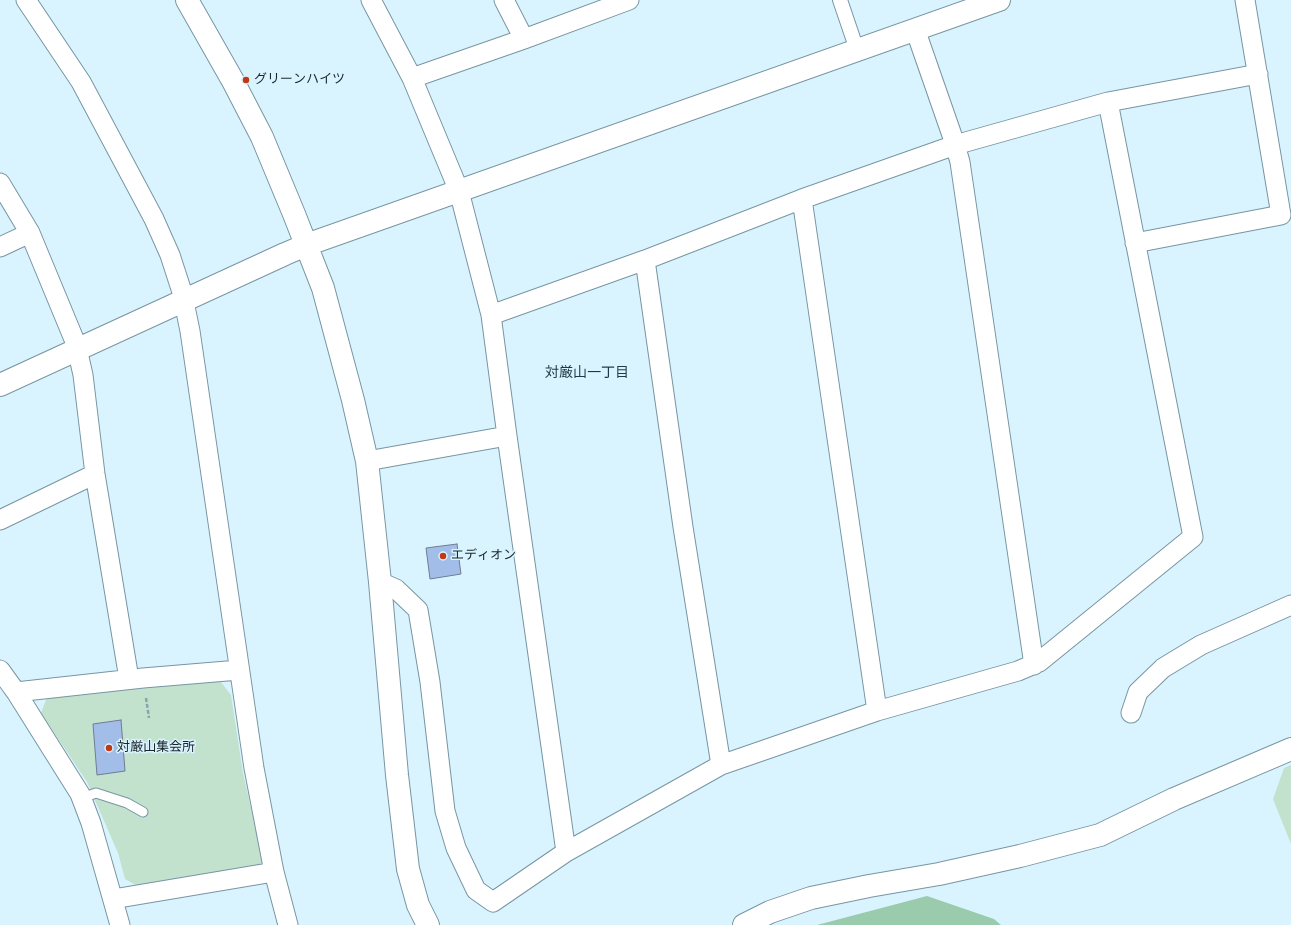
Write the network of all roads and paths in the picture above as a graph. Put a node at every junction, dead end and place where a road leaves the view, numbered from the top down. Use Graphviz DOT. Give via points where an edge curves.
graph roads {
  1 [pos="26,0"];
  2 [pos="187,0"];
  3 [pos="371,0"];
  4 [pos="504,0"];
  5 [pos="629,0"];
  6 [pos="840,0"];
  7 [pos="999,0"];
  8 [pos="1245,0"];
  9 [pos="915,29"];
  10 [pos="524,39"];
  11 [pos="857,50"];
  12 [pos="1258,74"];
  13 [pos="412,78"];
  14 [pos="1108,102"];
  15 [pos="955,145"];
  16 [pos="0,183"];
  17 [pos="459,191"];
  18 [pos="802,199"];
  19 [pos="30,232"];
  20 [pos="1136,243"];
  21 [pos="306,245"];
  22 [pos="0,246"];
  23 [pos="645,260"];
  24 [pos="184,300"];
  25 [pos="491,315"];
  26 [pos="77,349"];
  27 [pos="0,385"];
  28 [pos="507,436"];
  29 [pos="367,461"];
  30 [pos="95,474"];
  31 [pos="0,520"];
  32 [pos="380,582"];
  33 [pos="1291,605"];
  34 [pos="1034,665"];
  35 [pos="0,670"];
  36 [pos="239,670"];
  37 [pos="129,679"];
  38 [pos="16,692"];
  39 [pos="877,711"];
  40 [pos="1131,713"];
  41 [pos="1291,750"];
  42 [pos="721,765"];
  43 [pos="82,798"];
  44 [pos="142,812"];
  45 [pos="566,852"];
  46 [pos="274,872"];
  47 [pos="113,899"];
  48 [pos="120,925"];
  49 [pos="288,925"];
  50 [pos="428,925"];
  51 [pos="744,925"];
  1 -- 24 [label="street" via="81,82 154,219 170,254"];
  2 -- 21 [label="street" via="262,137"];
  3 -- 13 [label="street"];
  4 -- 10 [label="street"];
  5 -- 10 [label="street"];
  6 -- 11 [label="street"];
  7 -- 9 [label="street"];
  8 -- 12 [label="street"];
  9 -- 11 [label="street"];
  9 -- 15 [label="street"];
  10 -- 13 [label="street"];
  11 -- 17 [label="street"];
  12 -- 14 [label="street"];
  12 -- 20 [label="street" via="1281,215"];
  13 -- 17 [label="street"];
  14 -- 15 [label="street"];
  14 -- 20 [label="street"];
  15 -- 18 [label="street"];
  15 -- 34 [label="street" via="963,181"];
  16 -- 19 [label="street"];
  17 -- 21 [label="street"];
  17 -- 25 [label="street"];
  18 -- 23 [label="street"];
  18 -- 39 [label="street"];
  19 -- 22 [label="street"];
  19 -- 26 [label="street"];
  20 -- 34 [label="street" via="1193,537"];
  21 -- 24 [label="street"];
  21 -- 29 [label="street" via="323,288"];
  23 -- 25 [label="street"];
  23 -- 42 [label="street" via="683,528"];
  24 -- 26 [label="street"];
  24 -- 36 [label="street"];
  25 -- 28 [label="street"];
  26 -- 27 [label="street"];
  26 -- 30 [label="street" via="83,375"];
  28 -- 29 [label="street"];
  28 -- 45 [label="street"];
  29 -- 32 [label="street"];
  30 -- 31 [label="street"];
  30 -- 37 [label="street"];
  32 -- 45 [label="street" via="396,589 418,610 430,682 445,810 456,848 476,890 493,902"];
  32 -- 50 [label="street" via="408,870 418,905"];
  33 -- 40 [label="street" via="1201,645 1163,668 1138,692"];
  34 -- 39 [label="street"];
  35 -- 38 [label="street"];
  36 -- 37 [label="street"];
  36 -- 46 [label="street"];
  37 -- 38 [label="street"];
  38 -- 43 [label="street"];
  39 -- 42 [label="street"];
  41 -- 51 [label="street" via="1174,799 1100,836 939,874 825,895 770,912"];
  42 -- 45 [label="street"];
  43 -- 44 [label="lane" via="96,793 127,803"];
  43 -- 47 [label="street"];
  46 -- 47 [label="street"];
  46 -- 49 [label="street"];
  47 -- 48 [label="street"];
}
